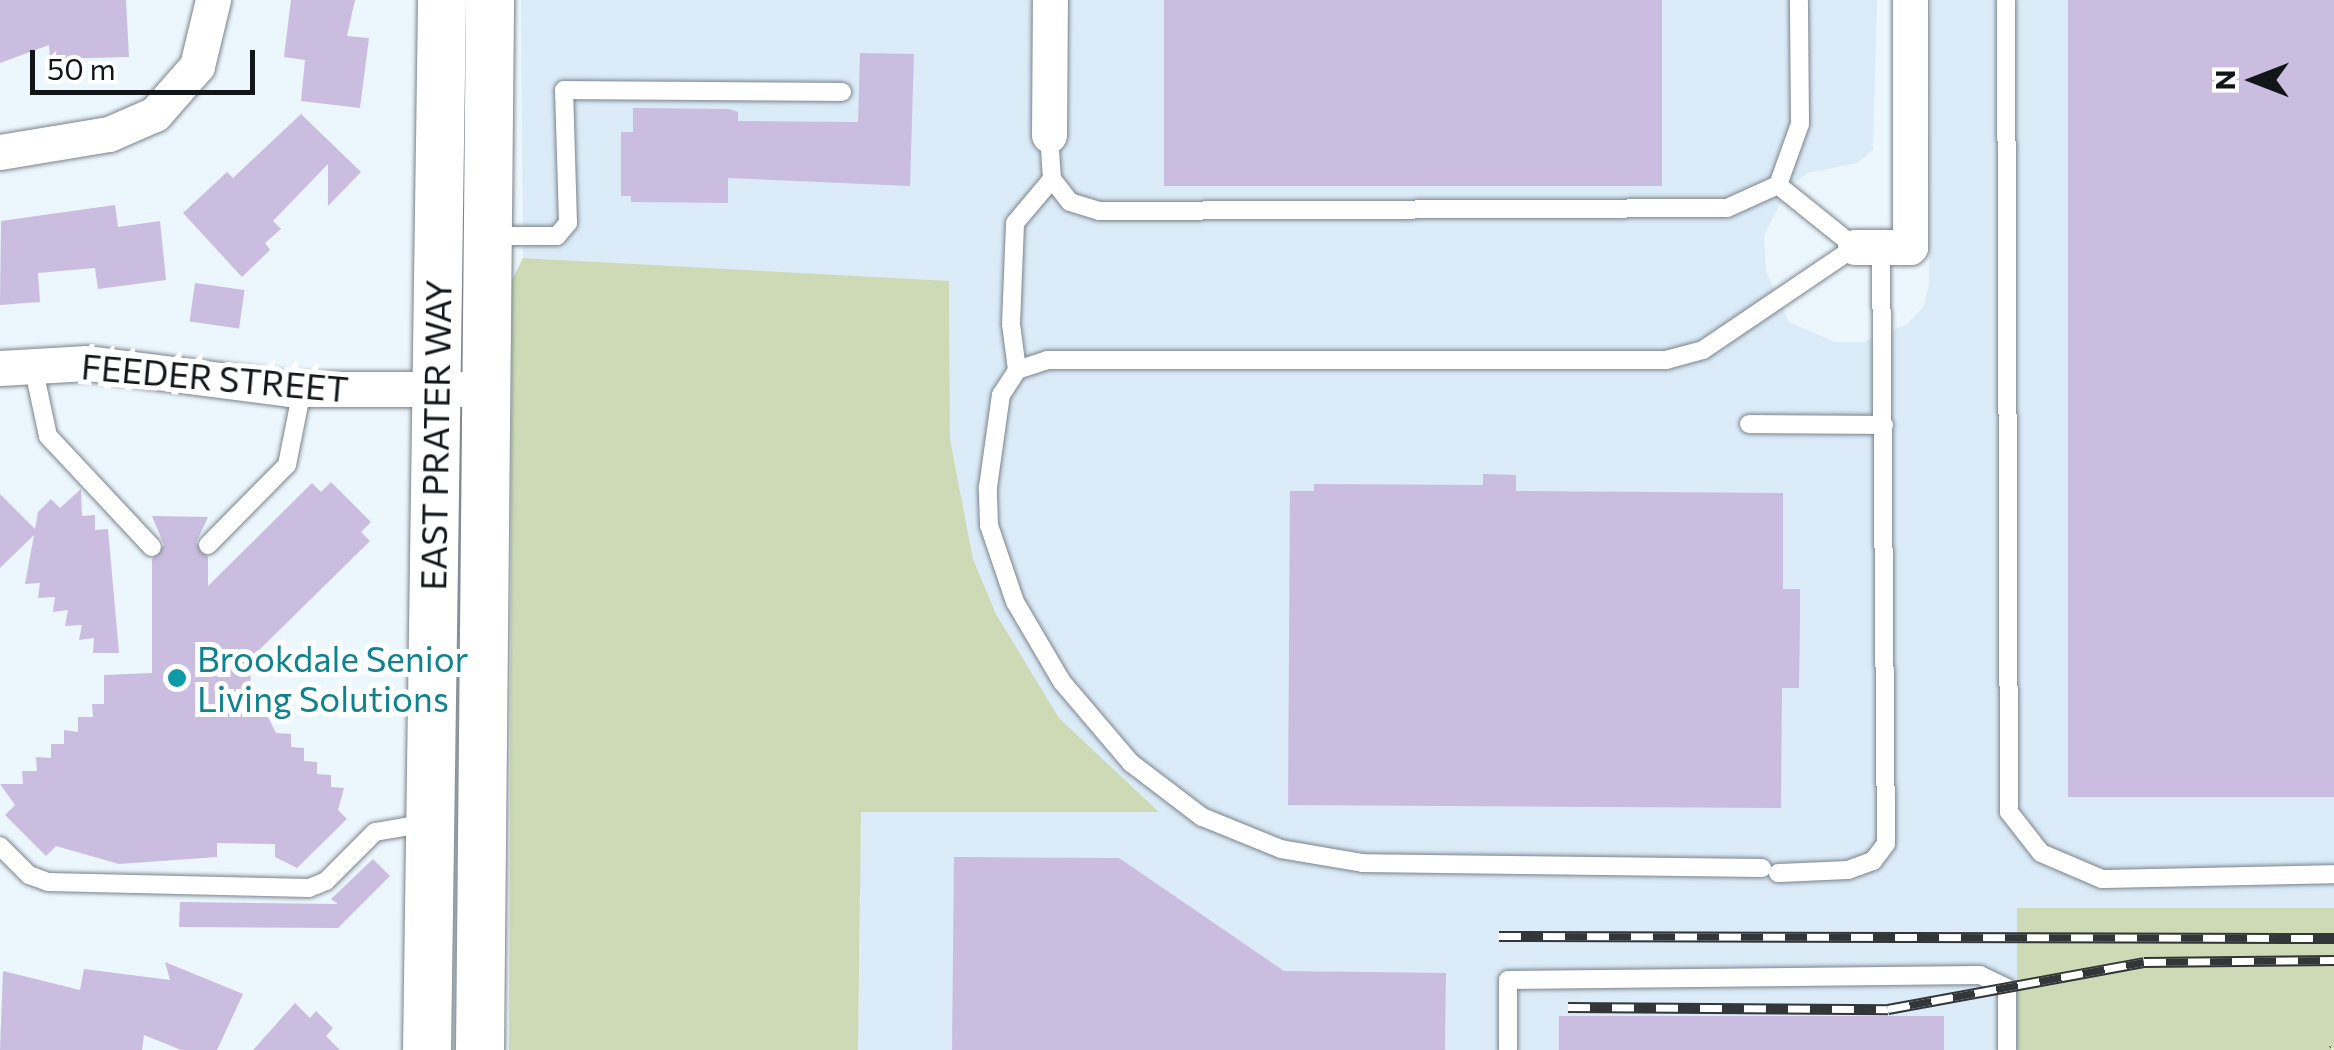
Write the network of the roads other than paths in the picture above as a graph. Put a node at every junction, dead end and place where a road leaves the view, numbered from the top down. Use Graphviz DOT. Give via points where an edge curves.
graph roads {
  1 [pos="213,0"];
  2 [pos="442,0"];
  3 [pos="490,0"];
  4 [pos="1050,0"];
  5 [pos="1799,0"];
  6 [pos="1910,0"];
  7 [pos="2006,0"];
  8 [pos="842,92"];
  9 [pos="1049,136"];
  10 [pos="0,152"];
  11 [pos="1052,179"];
  12 [pos="1778,185"];
  13 [pos="490,236"];
  14 [pos="1868,247"];
  15 [pos="16,367"];
  16 [pos="1018,370"];
  17 [pos="490,389"];
  18 [pos="302,390"];
  19 [pos="436,390"];
  20 [pos="1749,424"];
  21 [pos="1884,424"];
  22 [pos="208,544"];
  23 [pos="152,547"];
  24 [pos="430,823"];
  25 [pos="0,846"];
  26 [pos="2334,874"];
  27 [pos="427,1050"];
  28 [pos="480,1050"];
  29 [pos="1508,1050"];
  30 [pos="2007,1050"];
  1 -- 10 [label="street" via="197,66 155,114 109,134"];
  2 -- 19 [label="main road, EAST PRATER WAY"];
  3 -- 13 [label="main road, EAST PRATER WAY"];
  4 -- 9 [label="street"];
  5 -- 12 [label="lane" via="1800,124"];
  6 -- 14 [label="street" via="1910,247"];
  7 -- 26 [label="lane" via="2009,812 2042,854 2102,879"];
  8 -- 13 [label="lane" via="564,90 568,223 557,236"];
  9 -- 11 [label="lane"];
  11 -- 12 [label="lane" via="1070,202 1098,211 1726,208"];
  11 -- 16 [label="lane" via="1015,223 1011,324"];
  12 -- 14 [label="lane"];
  13 -- 17 [label="main road, EAST PRATER WAY"];
  14 -- 16 [label="lane" via="1703,350 1666,360 1047,360"];
  14 -- 21 [label="lane"];
  15 -- 18 [label="street, FEEDER STREET" via="125,366"];
  15 -- 23 [label="lane" via="48,436"];
  16 -- 21 [label="lane" via="992,424 989,525 1015,602 1062,682 1131,762 1202,817 1281,849 1363,863 1770,871 1848,870 1874,861 1886,844"];
  17 -- 19 [label="street, FEEDER STREET"];
  17 -- 28 [label="main road, EAST PRATER WAY"];
  18 -- 19 [label="street, FEEDER STREET"];
  18 -- 22 [label="lane" via="287,464"];
  19 -- 24 [label="main road, EAST PRATER WAY"];
  20 -- 21 [label="lane"];
  24 -- 25 [label="lane" via="375,832 309,888 48,882 29,875"];
  24 -- 27 [label="main road, EAST PRATER WAY"];
  29 -- 30 [label="lane" via="1508,980 1980,974 2007,988"];
}
